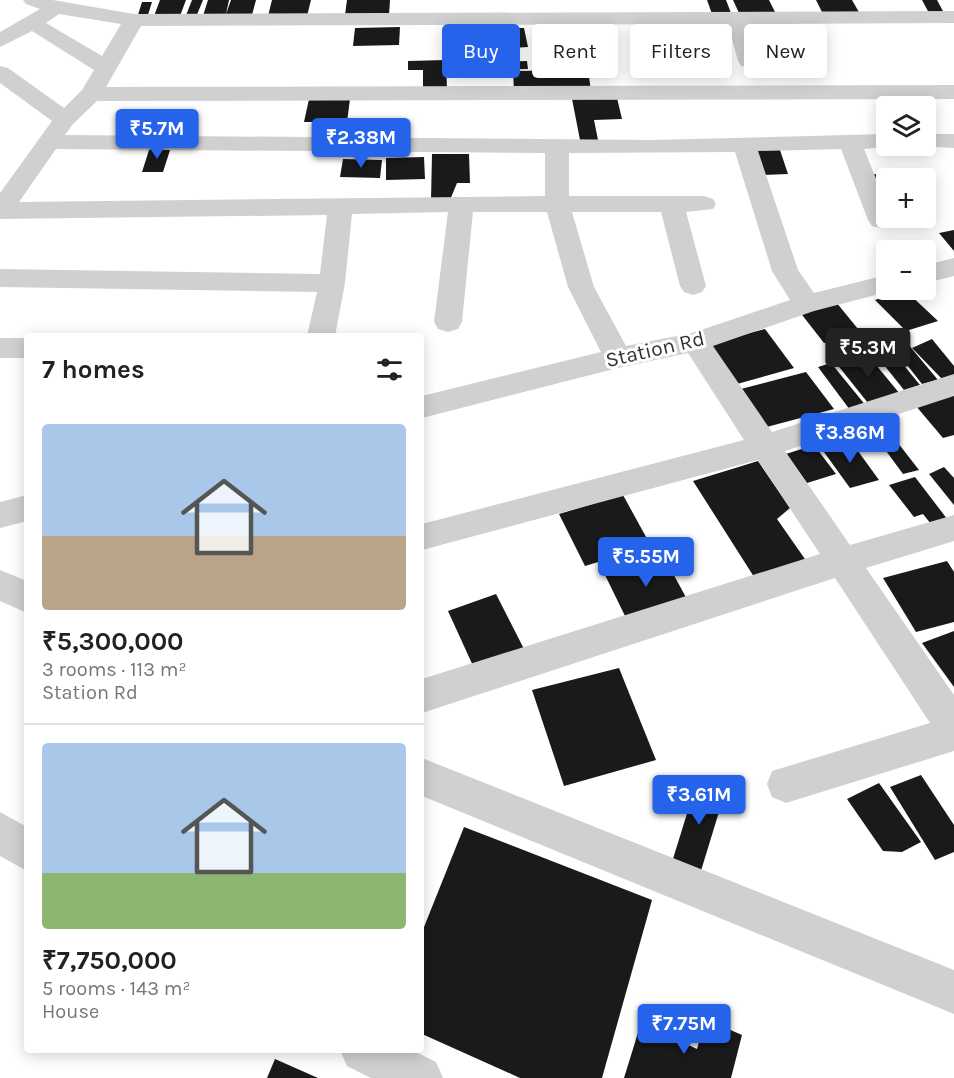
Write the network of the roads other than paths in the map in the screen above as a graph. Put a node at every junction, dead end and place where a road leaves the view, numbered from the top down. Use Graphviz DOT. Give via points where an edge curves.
graph roads {
  1 [pos="33,0"];
  2 [pos="57,8"];
  3 [pos="954,17"];
  4 [pos="737,18"];
  5 [pos="134,21"];
  6 [pos="34,24"];
  7 [pos="0,41"];
  8 [pos="744,43"];
  9 [pos="107,68"];
  10 [pos="0,73"];
  11 [pos="954,92"];
  12 [pos="91,94"];
  13 [pos="65,118"];
  14 [pos="849,141"];
  15 [pos="876,141"];
  16 [pos="936,141"];
  17 [pos="954,141"];
  18 [pos="47,142"];
  19 [pos="744,144"];
  20 [pos="557,146"];
  21 [pos="4,198"];
  22 [pos="670,203"];
  23 [pos="461,204"];
  24 [pos="557,204"];
  25 [pos="704,204"];
  26 [pos="340,207"];
  27 [pos="876,208"];
  28 [pos="954,267"];
  29 [pos="936,272"];
  30 [pos="0,278"];
  31 [pos="332,283"];
  32 [pos="693,286"];
  33 [pos="876,287"];
  34 [pos="807,304"];
  35 [pos="448,322"];
  36 [pos="322,333"];
  37 [pos="695,342"];
  38 [pos="618,358"];
  39 [pos="954,385"];
  40 [pos="424,406"];
  41 [pos="765,446"];
  42 [pos="24,509"];
  43 [pos="0,515"];
  44 [pos="954,528"];
  45 [pos="424,536"];
  46 [pos="843,561"];
  47 [pos="0,584"];
  48 [pos="24,596"];
  49 [pos="424,695"];
  50 [pos="954,727"];
  51 [pos="954,733"];
  52 [pos="424,778"];
  53 [pos="786,784"];
  54 [pos="0,832"];
  55 [pos="24,849"];
  56 [pos="954,992"];
  57 [pos="369,1053"];
  58 [pos="420,1078"];
  1 -- 2 [label="street"];
  2 -- 5 [label="street"];
  2 -- 6 [label="street"];
  3 -- 4 [label="street"];
  4 -- 5 [label="street"];
  4 -- 8 [label="street"];
  5 -- 9 [label="street"];
  6 -- 7 [label="street"];
  6 -- 9 [label="street"];
  9 -- 12 [label="street"];
  10 -- 13 [label="street"];
  11 -- 12 [label="street"];
  12 -- 13 [label="street"];
  13 -- 18 [label="street"];
  14 -- 15 [label="street"];
  14 -- 19 [label="street"];
  14 -- 27 [label="street"];
  16 -- 17 [label="street"];
  18 -- 20 [label="street"];
  18 -- 21 [label="street"];
  19 -- 20 [label="street"];
  19 -- 34 [label="street" via="784,271"];
  20 -- 24 [label="street"];
  21 -- 26 [label="street"];
  22 -- 24 [label="street"];
  22 -- 25 [label="street"];
  22 -- 32 [label="street"];
  23 -- 24 [label="street"];
  23 -- 26 [label="street"];
  23 -- 35 [label="street"];
  24 -- 38 [label="street" via="581,287"];
  26 -- 31 [label="street"];
  28 -- 29 [label="street"];
  30 -- 31 [label="street"];
  31 -- 36 [label="street"];
  33 -- 34 [label="street, Station Rd"];
  34 -- 37 [label="street, Station Rd"];
  37 -- 38 [label="street, Station Rd"];
  37 -- 41 [label="street"];
  38 -- 40 [label="street, Station Rd"];
  39 -- 41 [label="street"];
  41 -- 45 [label="street"];
  41 -- 46 [label="street"];
  42 -- 43 [label="street"];
  44 -- 46 [label="street"];
  46 -- 49 [label="street"];
  46 -- 50 [label="street"];
  47 -- 48 [label="street"];
  51 -- 53 [label="street"];
  52 -- 56 [label="street"];
  54 -- 55 [label="street"];
  57 -- 58 [label="street"];
}
